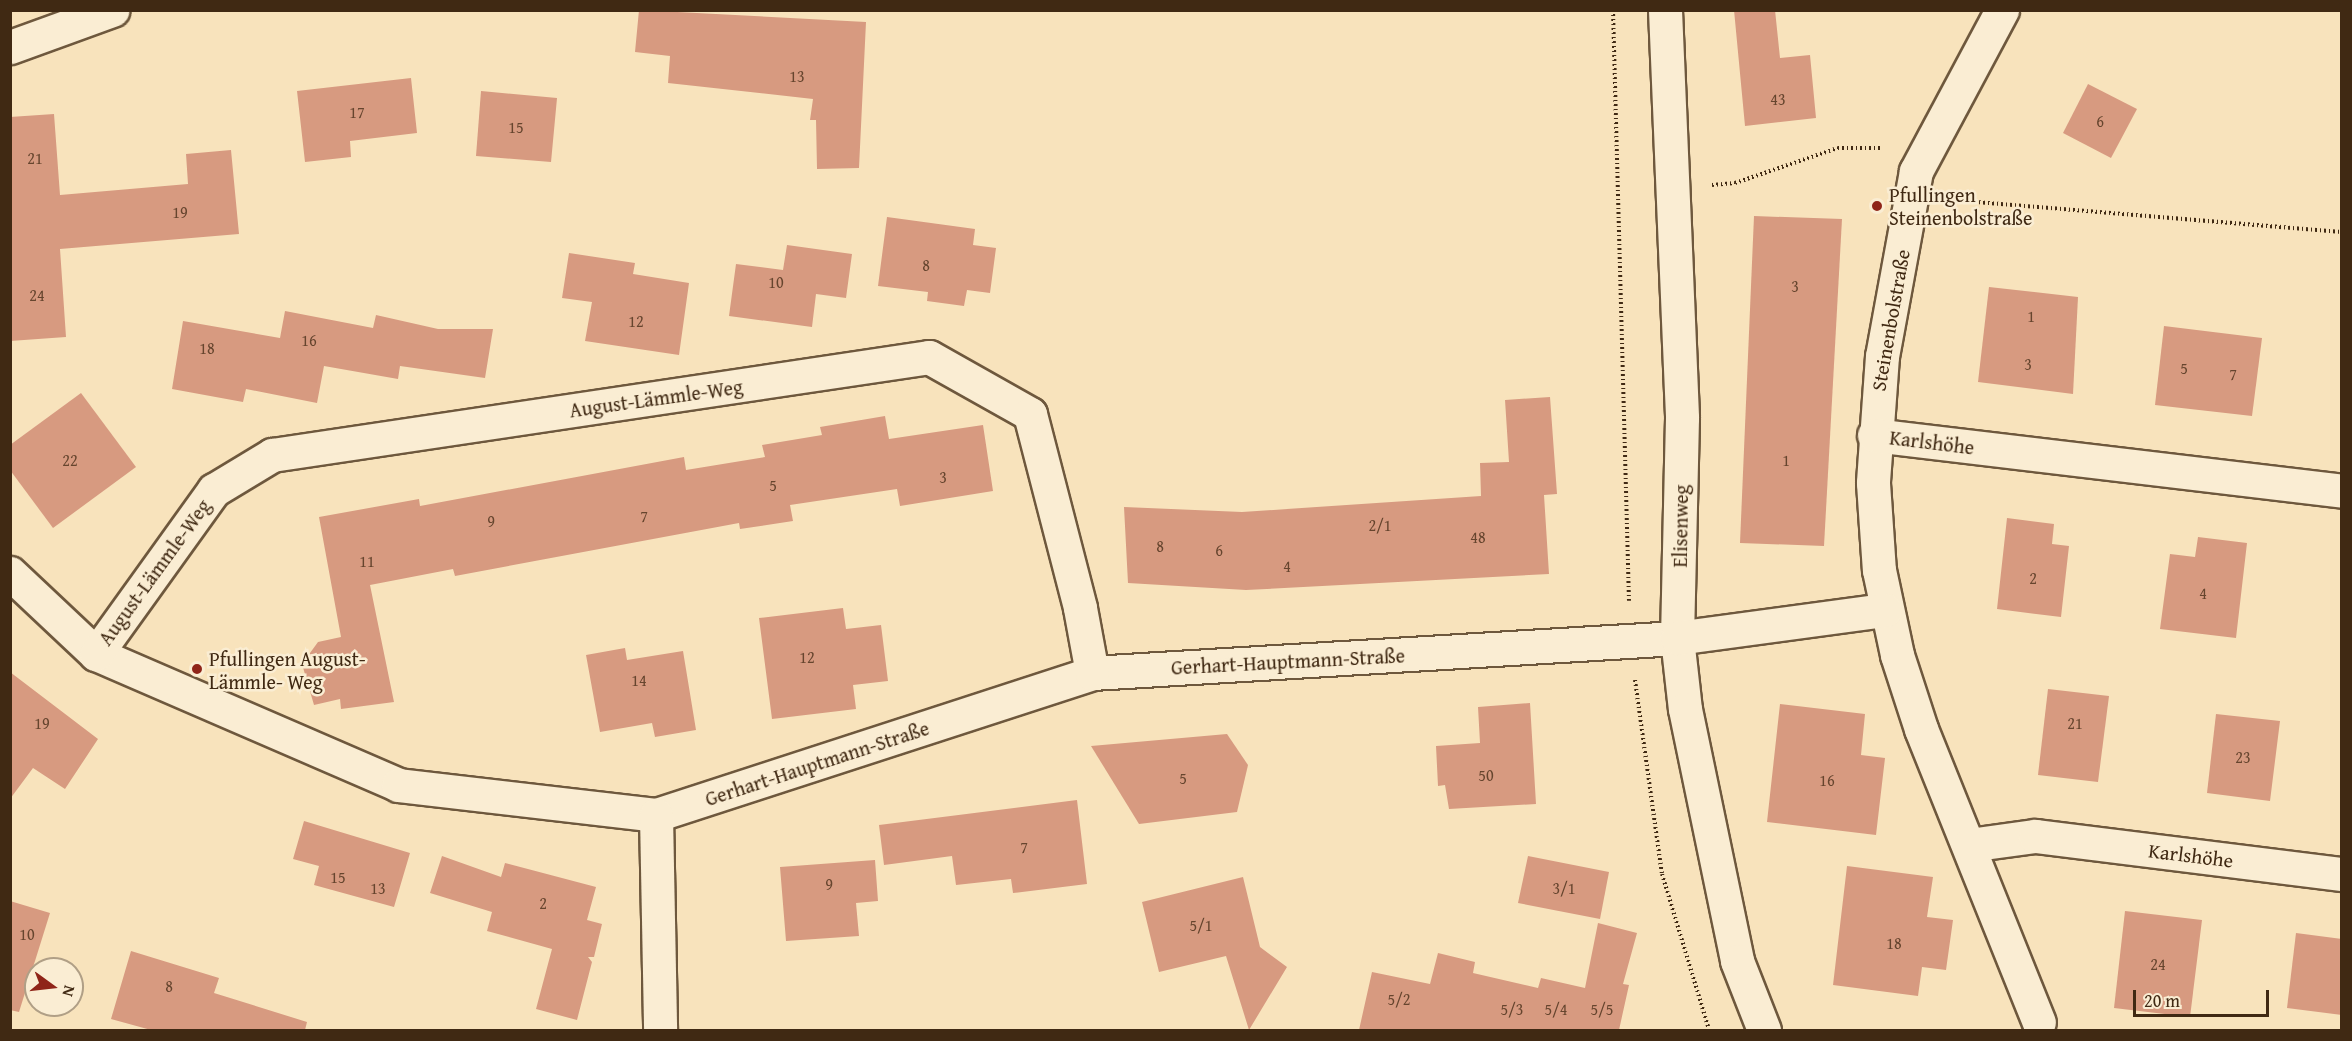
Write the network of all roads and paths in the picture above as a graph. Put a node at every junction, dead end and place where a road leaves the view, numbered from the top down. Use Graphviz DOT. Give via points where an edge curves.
graph roads {
  1 [pos="112,10"];
  2 [pos="1665,10"];
  3 [pos="2002,10"];
  4 [pos="10,46"];
  5 [pos="1838,148"];
  6 [pos="1916,171"];
  7 [pos="1735,183"];
  8 [pos="2342,232"];
  9 [pos="1874,435"];
  10 [pos="2342,492"];
  11 [pos="10,573"];
  12 [pos="1885,610"];
  13 [pos="1677,639"];
  14 [pos="96,654"];
  15 [pos="1092,673"];
  16 [pos="656,815"];
  17 [pos="1969,845"];
  18 [pos="2342,874"];
  19 [pos="2039,1022"];
  20 [pos="660,1030"];
  21 [pos="1764,1030"];
  1 -- 4 [label="street"];
  2 -- 13 [label="street, Elisenweg" via="1682,418"];
  3 -- 6 [label="street, Steinenbolstraße"];
  5 -- 7 [label="path"];
  6 -- 8 [label="path" via="1953,201"];
  6 -- 9 [label="street, Steinenbolstraße" via="1882,356"];
  9 -- 10 [label="street, Karlshöhe"];
  9 -- 12 [label="street, Karlshöhe" via="1875,529"];
  11 -- 14 [label="street, Gerhart-Hauptmann-Straße"];
  12 -- 13 [label="street"];
  12 -- 17 [label="street, Karlshöhe" via="1921,729"];
  13 -- 15 [label="street, Gerhart-Hauptmann-Straße"];
  13 -- 21 [label="street, Elisenweg" via="1685,709 1737,961"];
  14 -- 15 [label="street, August-Lämmle-Weg" via="213,490 272,455 929,357 1030,414"];
  14 -- 16 [label="street, Gerhart-Hauptmann-Straße" via="398,785"];
  15 -- 16 [label="street, Gerhart-Hauptmann-Straße"];
  16 -- 20 [label="street"];
  17 -- 18 [label="street, Karlshöhe" via="2035,836"];
  17 -- 19 [label="street, Karlshöhe"];
}
